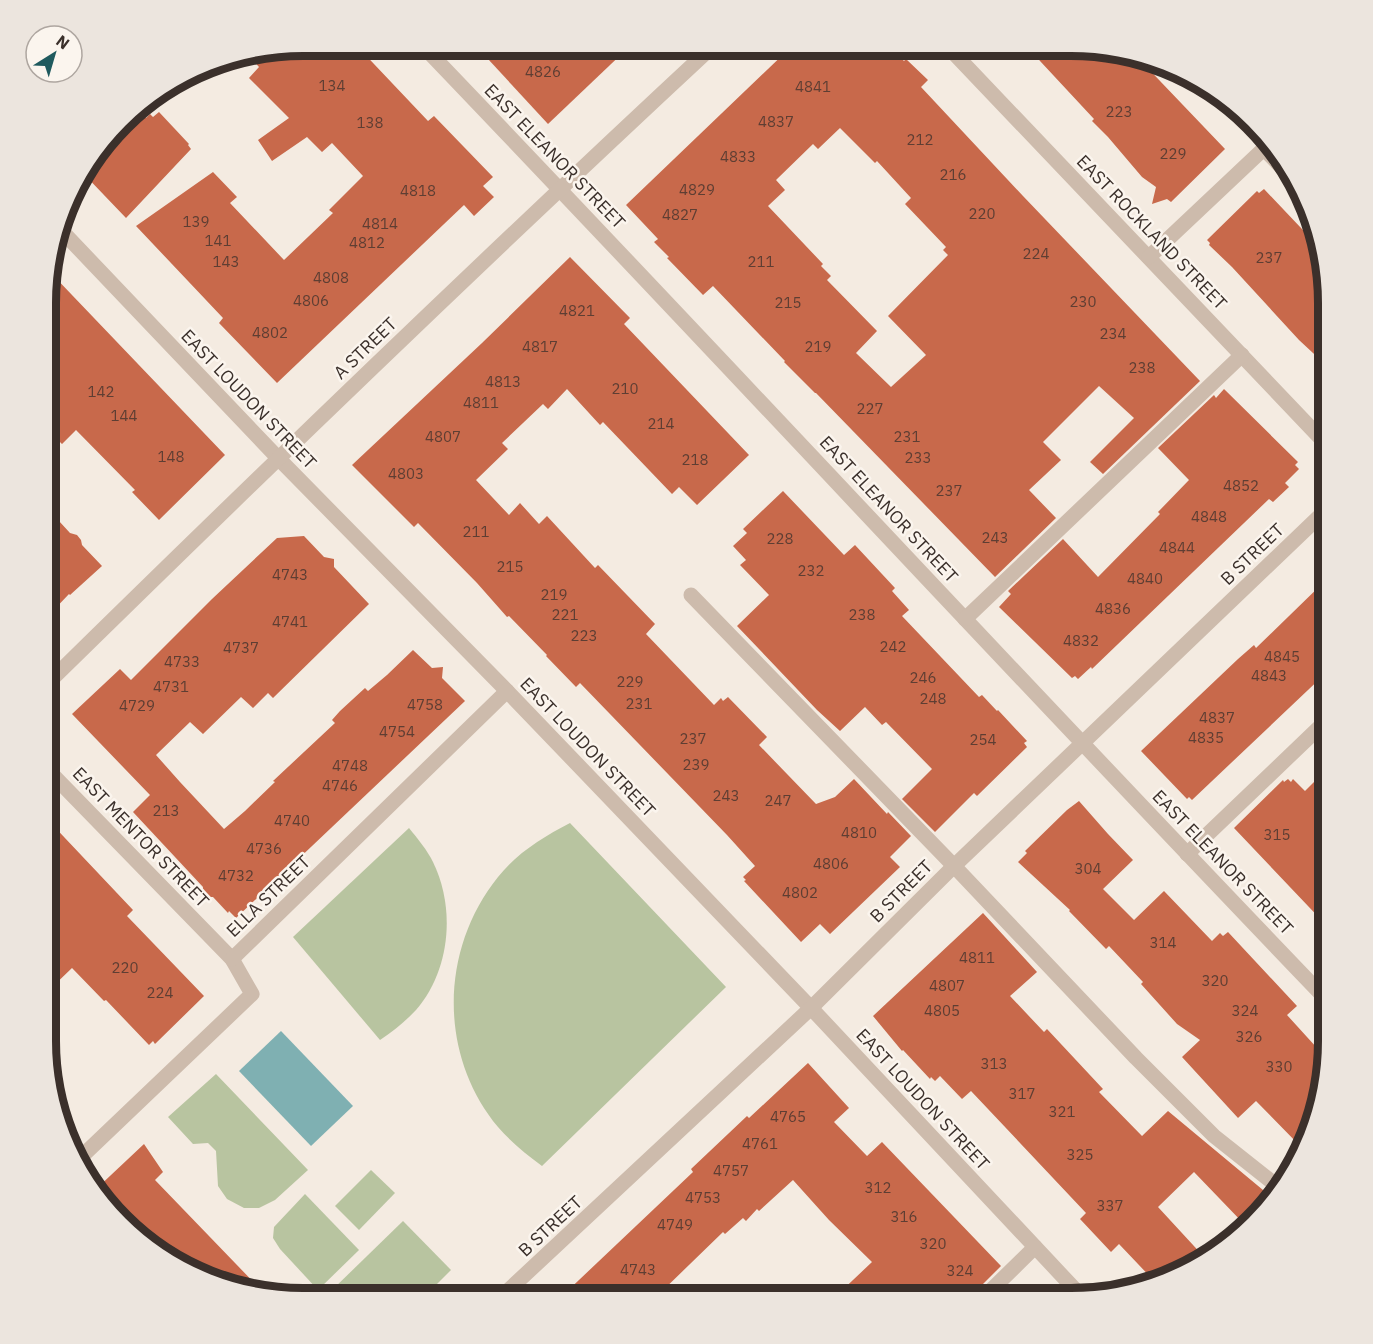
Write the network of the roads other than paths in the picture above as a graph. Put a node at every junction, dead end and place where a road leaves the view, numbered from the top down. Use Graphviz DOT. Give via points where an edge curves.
graph roads {
  1 [pos="433,56"];
  2 [pos="702,56"];
  3 [pos="957,56"];
  4 [pos="1264,149"];
  5 [pos="560,189"];
  6 [pos="65,234"];
  7 [pos="1149,257"];
  8 [pos="1242,355"];
  9 [pos="1318,434"];
  10 [pos="278,458"];
  11 [pos="1318,519"];
  12 [pos="691,595"];
  13 [pos="965,618"];
  14 [pos="56,675"];
  15 [pos="507,691"];
  16 [pos="1318,729"];
  17 [pos="1083,744"];
  18 [pos="56,778"];
  19 [pos="1186,854"];
  20 [pos="954,866"];
  21 [pos="232,959"];
  22 [pos="1318,990"];
  23 [pos="811,1008"];
  24 [pos="83,1155"];
  25 [pos="1273,1183"];
  26 [pos="1035,1247"];
  27 [pos="511,1288"];
  28 [pos="993,1288"];
  29 [pos="1074,1288"];
  1 -- 5 [label="street, EAST ELEANOR STREET"];
  2 -- 5 [label="street, A STREET"];
  3 -- 7 [label="street, EAST ROCKLAND STREET"];
  4 -- 7 [label="street"];
  5 -- 10 [label="street, A STREET"];
  5 -- 13 [label="street, EAST ELEANOR STREET"];
  6 -- 10 [label="street, EAST LOUDON STREET"];
  7 -- 8 [label="street, EAST ROCKLAND STREET"];
  8 -- 9 [label="street, EAST ROCKLAND STREET"];
  8 -- 13 [label="street"];
  10 -- 14 [label="street, A STREET"];
  10 -- 15 [label="street, EAST LOUDON STREET"];
  11 -- 17 [label="street, B STREET"];
  12 -- 20 [label="street"];
  13 -- 17 [label="street, EAST ELEANOR STREET"];
  15 -- 21 [label="street, ELLA STREET"];
  15 -- 23 [label="street, EAST LOUDON STREET"];
  16 -- 19 [label="street"];
  17 -- 19 [label="street, EAST ELEANOR STREET"];
  17 -- 20 [label="street, B STREET"];
  18 -- 21 [label="street, EAST MENTOR STREET"];
  19 -- 22 [label="street, EAST ELEANOR STREET"];
  20 -- 23 [label="street, B STREET"];
  20 -- 25 [label="street" via="1214,1136"];
  21 -- 24 [label="street, ELLA STREET" via="252,994"];
  23 -- 26 [label="street, EAST LOUDON STREET"];
  23 -- 27 [label="street, B STREET"];
  26 -- 28 [label="street"];
  26 -- 29 [label="street, EAST LOUDON STREET"];
}
